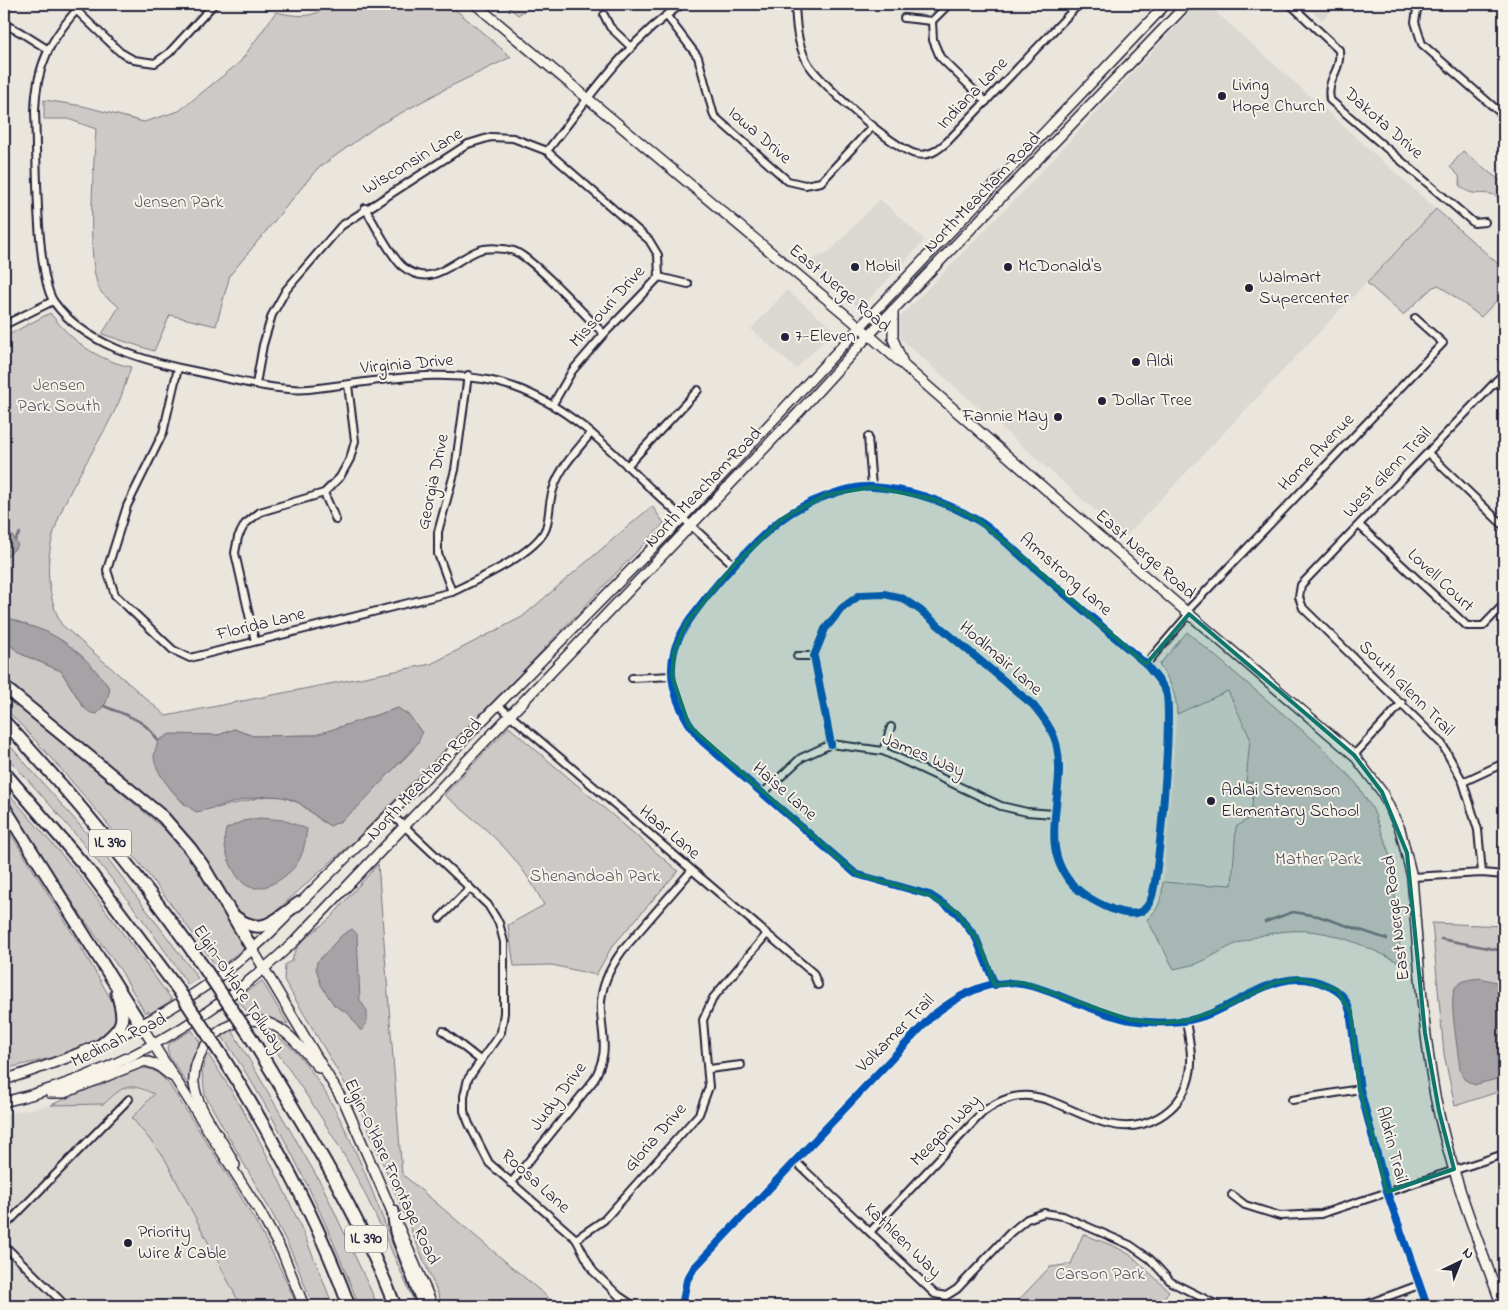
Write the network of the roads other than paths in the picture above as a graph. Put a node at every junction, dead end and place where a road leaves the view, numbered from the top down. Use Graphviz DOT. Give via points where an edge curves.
graph roads {
  1 [pos="82,4"];
  2 [pos="214,4"];
  3 [pos="475,4"];
  4 [pos="682,4"];
  5 [pos="795,4"];
  6 [pos="949,4"];
  7 [pos="1079,4"];
  8 [pos="1166,4"];
  9 [pos="1188,4"];
  10 [pos="1290,4"];
  11 [pos="1421,4"];
  12 [pos="76,10"];
  13 [pos="604,15"];
  14 [pos="666,15"];
  15 [pos="904,18"];
  16 [pos="932,21"];
  17 [pos="4,24"];
  18 [pos="631,47"];
  19 [pos="47,49"];
  20 [pos="588,99"];
  21 [pos="986,102"];
  22 [pos="1504,116"];
  23 [pos="874,126"];
  24 [pos="547,151"];
  25 [pos="365,208"];
  26 [pos="1485,222"];
  27 [pos="659,276"];
  28 [pos="688,284"];
  29 [pos="53,301"];
  30 [pos="893,310"];
  31 [pos="1414,318"];
  32 [pos="4,325"];
  33 [pos="860,326"];
  34 [pos="604,334"];
  35 [pos="869,335"];
  36 [pos="904,366"];
  37 [pos="178,368"];
  38 [pos="1504,373"];
  39 [pos="468,375"];
  40 [pos="1496,381"];
  41 [pos="256,384"];
  42 [pos="348,385"];
  43 [pos="1504,389"];
  44 [pos="698,390"];
  45 [pos="553,404"];
  46 [pos="591,433"];
  47 [pos="868,437"];
  48 [pos="1428,453"];
  49 [pos="627,466"];
  50 [pos="872,487"];
  51 [pos="324,493"];
  52 [pos="682,518"];
  53 [pos="336,520"];
  54 [pos="1359,525"];
  55 [pos="691,526"];
  56 [pos="1504,526"];
  57 [pos="734,565"];
  58 [pos="452,592"];
  59 [pos="1299,597"];
  60 [pos="1504,604"];
  61 [pos="1188,613"];
  62 [pos="254,641"];
  63 [pos="797,656"];
  64 [pos="814,656"];
  65 [pos="1146,664"];
  66 [pos="672,676"];
  67 [pos="632,678"];
  68 [pos="4,687"];
  69 [pos="1402,703"];
  70 [pos="498,705"];
  71 [pos="509,715"];
  72 [pos="4,722"];
  73 [pos="891,728"];
  74 [pos="831,744"];
  75 [pos="883,751"];
  76 [pos="1354,755"];
  77 [pos="1504,763"];
  78 [pos="4,772"];
  79 [pos="1463,782"];
  80 [pos="763,794"];
  81 [pos="4,807"];
  82 [pos="389,814"];
  83 [pos="1054,814"];
  84 [pos="404,826"];
  85 [pos="692,872"];
  86 [pos="1482,873"];
  87 [pos="1504,875"];
  88 [pos="1412,877"];
  89 [pos="470,888"];
  90 [pos="299,903"];
  91 [pos="1142,911"];
  92 [pos="231,913"];
  93 [pos="440,918"];
  94 [pos="766,934"];
  95 [pos="253,950"];
  96 [pos="265,969"];
  97 [pos="228,970"];
  98 [pos="112,979"];
  99 [pos="818,985"];
  100 [pos="995,985"];
  101 [pos="241,990"];
  102 [pos="1338,990"];
  103 [pos="1186,1021"];
  104 [pos="141,1025"];
  105 [pos="443,1031"];
  106 [pos="101,1045"];
  107 [pos="155,1045"];
  108 [pos="480,1060"];
  109 [pos="741,1065"];
  110 [pos="709,1069"];
  111 [pos="330,1078"];
  112 [pos="4,1080"];
  113 [pos="176,1081"];
  114 [pos="1360,1089"];
  115 [pos="42,1093"];
  116 [pos="129,1099"];
  117 [pos="1292,1100"];
  118 [pos="4,1102"];
  119 [pos="1504,1154"];
  120 [pos="795,1161"];
  121 [pos="1454,1169"];
  122 [pos="241,1180"];
  123 [pos="511,1183"];
  124 [pos="1387,1192"];
  125 [pos="1232,1195"];
  126 [pos="393,1211"];
  127 [pos="4,1227"];
  128 [pos="870,1232"];
  129 [pos="576,1239"];
  130 [pos="4,1245"];
  131 [pos="1419,1285"];
  132 [pos="66,1306"];
  133 [pos="304,1306"];
  134 [pos="349,1306"];
  135 [pos="395,1306"];
  136 [pos="424,1306"];
  137 [pos="433,1306"];
  138 [pos="634,1306"];
  139 [pos="682,1306"];
  140 [pos="1218,1306"];
  141 [pos="1362,1306"];
  142 [pos="1427,1306"];
  143 [pos="1502,1306"];
  1 -- 12 [label="street"];
  2 -- 12 [label="street" via="169,53 155,63 134,60 120,52"];
  3 -- 20 [label="main road, East Nerge Road"];
  4 -- 14 [label="street"];
  5 -- 23 [label="street, Indiana Lane" via="797,38 806,62 821,80"];
  6 -- 16 [label="street"];
  7 -- 21 [label="street, Indiana Lane"];
  8 -- 33 [label="main road, North Meacham Road"];
  9 -- 30 [label="main road, North Meacham Road"];
  10 -- 26 [label="street, Dakota Drive" via="1339,50 1340,60 1328,88 1330,100 1474,223"];
  11 -- 22 [label="street" via="1415,22 1422,44"];
  12 -- 19 [label="street"];
  13 -- 18 [label="street" via="610,27"];
  14 -- 18 [label="street"];
  14 -- 23 [label="street, Iowa Drive" via="698,57 714,116 788,181 821,182"];
  15 -- 16 [label="street"];
  16 -- 21 [label="street" via="933,40 940,57"];
  17 -- 19 [label="street"];
  18 -- 20 [label="street"];
  19 -- 29 [label="street" via="35,87 35,111 44,270"];
  20 -- 24 [label="street"];
  20 -- 33 [label="main road, East Nerge Road"];
  21 -- 23 [label="street, Indiana Lane" via="948,142 927,155 905,150"];
  24 -- 25 [label="street, Wisconsin Lane" via="512,138 491,137 468,144"];
  24 -- 27 [label="street, Missouri Drive" via="649,240 658,255"];
  25 -- 34 [label="street" via="401,264 415,275 436,274 478,250 496,248 515,252 530,262"];
  25 -- 41 [label="street, Wisconsin Lane" via="341,226 286,290 272,315"];
  27 -- 28 [label="street"];
  27 -- 34 [label="street, Missouri Drive"];
  29 -- 32 [label="street"];
  29 -- 37 [label="street, Virginia Drive" via="78,328 104,344"];
  30 -- 35 [label="main road, North Meacham Road"];
  30 -- 36 [label="main road" via="893,339"];
  31 -- 61 [label="street, Home Avenue" via="1443,343"];
  33 -- 35 [label="main road, East Nerge Road"];
  33 -- 52 [label="main road, North Meacham Road"];
  34 -- 45 [label="street, Missouri Drive" via="572,371"];
  35 -- 36 [label="main road, East Nerge Road"];
  35 -- 55 [label="main road, North Meacham Road"];
  36 -- 61 [label="main road, East Nerge Road"];
  37 -- 41 [label="street, Virginia Drive"];
  37 -- 62 [label="street, Florida Lane" via="162,433 127,506 107,570 115,595 173,650 190,658"];
  38 -- 40 [label="street, West Glenn Trail"];
  39 -- 42 [label="street, Virginia Drive" via="433,374"];
  39 -- 45 [label="street, Virginia Drive" via="514,387"];
  39 -- 58 [label="street, Georgia Drive" via="454,470 438,532 438,554"];
  40 -- 43 [label="street"];
  40 -- 48 [label="street, West Glenn Trail"];
  41 -- 42 [label="street, Virginia Drive" via="303,390"];
  42 -- 51 [label="street" via="355,441 340,477"];
  44 -- 49 [label="street"];
  45 -- 46 [label="street, Virginia Drive"];
  46 -- 49 [label="street, Virginia Drive"];
  46 -- 58 [label="street, Florida Lane" via="561,469 551,496 546,528 536,544 482,578"];
  47 -- 50 [label="street"];
  48 -- 54 [label="street, West Glenn Trail"];
  48 -- 56 [label="street"];
  49 -- 52 [label="street, Virginia Drive"];
  50 -- 57 [label="street, Armstrong Lane" via="825,495 782,519"];
  50 -- 65 [label="street, Armstrong Lane" via="934,498 979,520"];
  51 -- 53 [label="street"];
  51 -- 62 [label="street" via="260,512 245,524 238,537 235,554"];
  52 -- 55 [label="street, Virginia Drive"];
  52 -- 70 [label="main road, North Meacham Road"];
  54 -- 59 [label="street, West Glenn Trail" via="1301,585"];
  54 -- 60 [label="street, Lovell Court" via="1467,626 1484,626"];
  55 -- 57 [label="street, Virginia Drive"];
  55 -- 71 [label="main road, North Meacham Road"];
  57 -- 66 [label="street, Haise Lane" via="686,623 674,652"];
  58 -- 62 [label="street, Florida Lane"];
  59 -- 69 [label="street, South Glenn Trail" via="1303,608"];
  61 -- 65 [label="street, Home Avenue"];
  61 -- 76 [label="main road, East Nerge Road"];
  63 -- 64 [label="street"];
  64 -- 74 [label="street"];
  64 -- 83 [label="street, Hodlmair Lane" via="825,629 842,608 860,595 884,594 902,598 1033,705 1048,724 1057,746 1060,772"];
  65 -- 91 [label="street, Armstrong Lane" via="1166,692 1170,711 1152,899"];
  66 -- 67 [label="street"];
  66 -- 80 [label="street, Haise Lane" via="680,708 689,726"];
  68 -- 92 [label="highway" via="162,817 190,848"];
  69 -- 76 [label="street"];
  69 -- 79 [label="street, South Glenn Trail" via="1442,744"];
  70 -- 71 [label="street, Haar Lane"];
  70 -- 82 [label="main road, North Meacham Road"];
  71 -- 84 [label="main road, North Meacham Road"];
  71 -- 85 [label="street, Haar Lane"];
  72 -- 135 [label="highway, Elgin-O'Hare Tollway / IL 390, bridge" via="86,813 134,873 250,1036 332,1174"];
  73 -- 75 [label="street"];
  74 -- 75 [label="street, James Way"];
  74 -- 80 [label="street" via="801,758"];
  75 -- 83 [label="street, James Way" via="1001,806"];
  76 -- 88 [label="main road, East Nerge Road" via="1382,792 1400,829"];
  77 -- 79 [label="street"];
  78 -- 134 [label="highway, IL 390, bridge" via="89,872 179,991 222,1056 300,1193"];
  79 -- 86 [label="street, South Glenn Trail" via="1478,830"];
  80 -- 100 [label="street, Haise Lane" via="856,874 930,895 957,913 976,938"];
  81 -- 98 [label="highway"];
  82 -- 84 [label="street, Roosa Lane"];
  82 -- 90 [label="main road, North Meacham Road"];
  83 -- 91 [label="street, Hodlmair Lane" via="1054,845 1072,884 1085,896 1102,904 1128,914"];
  84 -- 89 [label="street, Roosa Lane"];
  84 -- 96 [label="main road, North Meacham Road"];
  85 -- 94 [label="street, Haar Lane"];
  85 -- 123 [label="street, Judy Drive" via="613,964 605,980 601,1010 606,1047 603,1063 594,1080"];
  86 -- 87 [label="street"];
  86 -- 88 [label="street"];
  88 -- 121 [label="main road, East Nerge Road" via="1425,1033 1438,1110"];
  89 -- 93 [label="street"];
  89 -- 108 [label="street, Roosa Lane" via="488,905 499,923 504,942 502,1022 496,1039"];
  90 -- 92 [label="highway" via="262,927 252,927"];
  90 -- 95 [label="main road, North Meacham Road"];
  92 -- 95 [label="highway"];
  94 -- 99 [label="street, Haar Lane" via="813,973"];
  94 -- 110 [label="street, Gloria Drive" via="713,998 703,1020"];
  95 -- 96 [label="main road, Elgin-O'Hare Frontage Road"];
  95 -- 97 [label="main road, North Meacham Road"];
  96 -- 101 [label="main road, North Meacham Road"];
  96 -- 111 [label="main road, Elgin-O'Hare Frontage Road"];
  97 -- 104 [label="main road, Medinah Road"];
  98 -- 104 [label="highway"];
  98 -- 106 [label="highway" via="123,1018 120,1028"];
  100 -- 103 [label="street, Volkamer Trail" via="1023,983 1130,1020"];
  100 -- 120 [label="street, Volkamer Trail" via="970,991 932,1016"];
  101 -- 107 [label="main road, Medinah Road"];
  102 -- 103 [label="street, Volkamer Trail" via="1320,982 1298,979 1274,983"];
  102 -- 114 [label="street, Aldrin Trail" via="1347,1000 1350,1012"];
  103 -- 128 [label="street, Meegan Way" via="1190,1077 1169,1111 1132,1127 1109,1124 1038,1098 1012,1096 982,1113"];
  104 -- 106 [label="main road, Medinah Road"];
  104 -- 107 [label="main road"];
  105 -- 108 [label="street"];
  106 -- 112 [label="main road, Medinah Road"];
  107 -- 113 [label="main road"];
  107 -- 115 [label="main road, Medinah Road" via="100,1072"];
  108 -- 123 [label="street, Roosa Lane" via="468,1079 464,1111 489,1163"];
  109 -- 110 [label="street"];
  110 -- 129 [label="street, Gloria Drive" via="710,1087 699,1114 604,1220"];
  111 -- 122 [label="main road" via="281,1029 268,1023 245,1020 223,1029 205,1044 196,1067 196,1096 230,1154"];
  111 -- 126 [label="main road, Elgin-O'Hare Frontage Road"];
  113 -- 115 [label="main road" via="157,1065 146,1061 64,1093"];
  113 -- 122 [label="main road"];
  114 -- 117 [label="street"];
  114 -- 124 [label="street, Aldrin Trail"];
  115 -- 118 [label="main road, Medinah Road"];
  116 -- 127 [label="street"];
  119 -- 121 [label="street"];
  120 -- 128 [label="street, Kathleen Way"];
  120 -- 139 [label="street, Volkamer Trail" via="694,1268 687,1280"];
  121 -- 124 [label="street"];
  121 -- 143 [label="main road, East Nerge Road"];
  122 -- 133 [label="main road" via="283,1254"];
  123 -- 129 [label="street, Roosa Lane"];
  124 -- 125 [label="street" via="1321,1214 1280,1216 1245,1205"];
  124 -- 131 [label="street, Aldrin Trail"];
  126 -- 136 [label="highway" via="396,1232"];
  126 -- 137 [label="main road, Elgin-O'Hare Frontage Road"];
  128 -- 140 [label="street, Kathleen Way" via="935,1294 946,1296 957,1289 1026,1219 1044,1213 1063,1216 1130,1245 1150,1259 1171,1282"];
  129 -- 138 [label="street, Roosa Lane" via="593,1271"];
  130 -- 132 [label="street"];
  131 -- 141 [label="street"];
  131 -- 142 [label="street, Aldrin Trail"];
}
